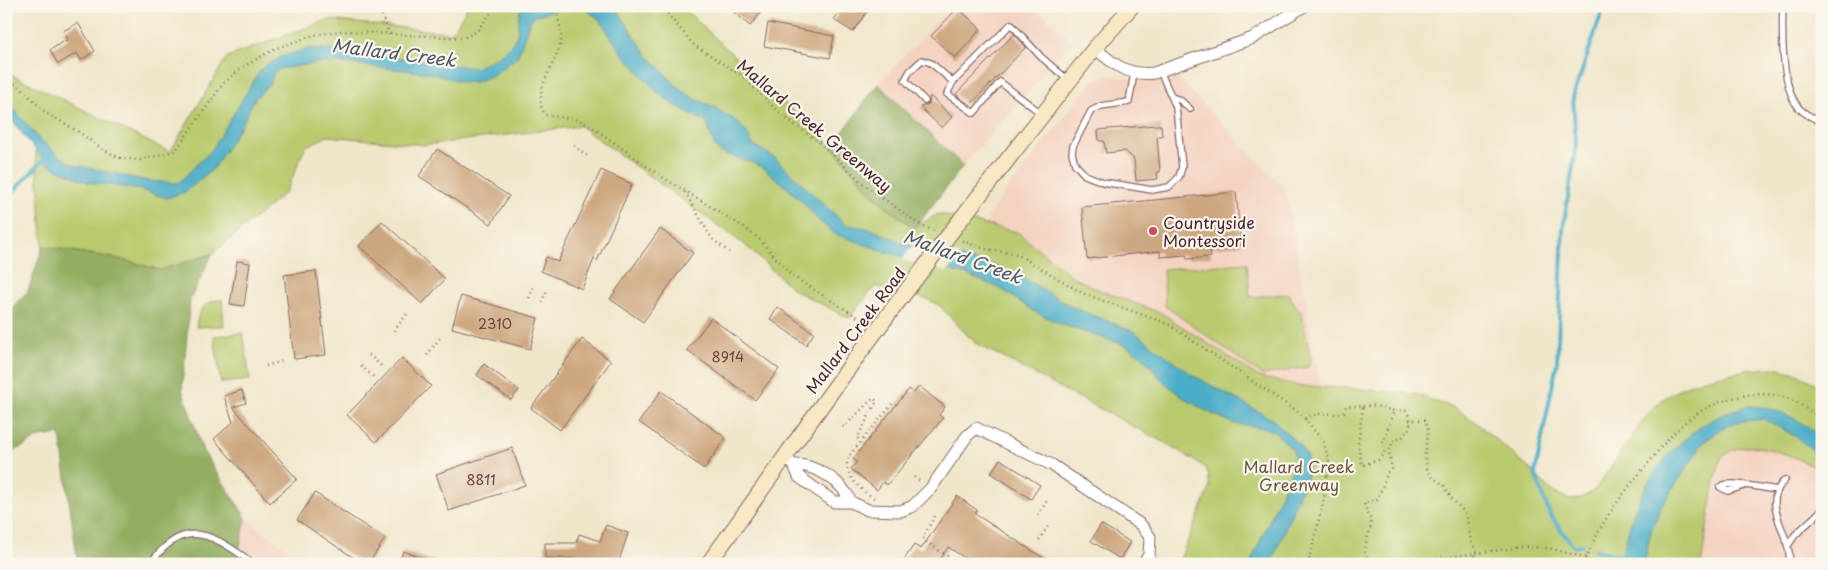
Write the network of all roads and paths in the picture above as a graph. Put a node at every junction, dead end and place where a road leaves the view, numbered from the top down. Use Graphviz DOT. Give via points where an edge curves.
graph roads {
  1 [pos="378,6"];
  2 [pos="496,6"];
  3 [pos="555,6"];
  4 [pos="661,6"];
  5 [pos="1132,6"];
  6 [pos="1304,6"];
  7 [pos="1783,6"];
  8 [pos="390,35"];
  9 [pos="1095,48"];
  10 [pos="1160,71"];
  11 [pos="1134,73"];
  12 [pos="6,78"];
  13 [pos="1069,81"];
  14 [pos="953,82"];
  15 [pos="1172,97"];
  16 [pos="925,101"];
  17 [pos="1190,108"];
  18 [pos="1043,115"];
  19 [pos="1822,122"];
  20 [pos="574,146"];
  21 [pos="589,157"];
  22 [pos="684,190"];
  23 [pos="944,234"];
  24 [pos="954,238"];
  25 [pos="730,252"];
  26 [pos="534,284"];
  27 [pos="547,290"];
  28 [pos="529,298"];
  29 [pos="542,302"];
  30 [pos="407,314"];
  31 [pos="876,330"];
  32 [pos="394,331"];
  33 [pos="440,338"];
  34 [pos="369,355"];
  35 [pos="427,355"];
  36 [pos="283,361"];
  37 [pos="266,366"];
  38 [pos="361,366"];
  39 [pos="384,368"];
  40 [pos="376,378"];
  41 [pos="893,403"];
  42 [pos="1363,406"];
  43 [pos="1394,411"];
  44 [pos="1305,419"];
  45 [pos="1822,419"];
  46 [pos="1409,420"];
  47 [pos="839,423"];
  48 [pos="861,441"];
  49 [pos="790,461"];
  50 [pos="1786,480"];
  51 [pos="1744,486"];
  52 [pos="1778,490"];
  53 [pos="881,499"];
  54 [pos="1048,500"];
  55 [pos="851,502"];
  56 [pos="1822,510"];
  57 [pos="1038,515"];
  58 [pos="935,516"];
  59 [pos="1050,523"];
  60 [pos="1039,540"];
  61 [pos="1789,544"];
  62 [pos="1477,552"];
  63 [pos="1587,558"];
  64 [pos="1309,563"];
  65 [pos="150,564"];
  66 [pos="254,564"];
  67 [pos="708,564"];
  68 [pos="944,564"];
  69 [pos="1143,564"];
  70 [pos="1370,564"];
  71 [pos="1397,564"];
  72 [pos="1475,564"];
  73 [pos="1584,564"];
  74 [pos="1789,564"];
  1 -- 8 [label="path"];
  2 -- 8 [label="path" via="477,31 464,38"];
  3 -- 22 [label="path" via="560,44 542,90 544,114 585,122"];
  4 -- 23 [label="path, Mallard Creek Greenway" via="694,45 745,78 783,116 823,145 862,183 917,223"];
  5 -- 9 [label="main road, Mallard Creek Road"];
  6 -- 10 [label="street" via="1253,38"];
  7 -- 19 [label="lane" via="1781,42 1791,94 1799,108"];
  8 -- 12 [label="path" via="329,32 260,56 233,74 216,92 180,147 163,156 140,160 120,158 102,149 46,113"];
  9 -- 11 [label="street" via="1117,67"];
  9 -- 13 [label="main road, Mallard Creek Road"];
  10 -- 11 [label="street"];
  10 -- 15 [label="lane"];
  11 -- 15 [label="lane" via="1129,102 1097,107 1083,124 1072,153 1075,164 1085,175 1152,190 1162,190 1173,184 1180,177 1182,167 1176,107"];
  13 -- 14 [label="lane" via="1041,57 1011,24"];
  13 -- 18 [label="main road, Mallard Creek Road"];
  14 -- 16 [label="lane" via="931,63 922,60 905,80"];
  14 -- 18 [label="lane" via="947,94 974,113 1000,82"];
  15 -- 17 [label="lane"];
  18 -- 31 [label="main road, Mallard Creek Road, bridge"];
  20 -- 21 [label="path"];
  22 -- 25 [label="path" via="712,239"];
  22 -- 31 [label="path" via="744,227 791,275"];
  24 -- 44 [label="path" via="985,249 1011,251 1082,293 1168,324"];
  26 -- 28 [label="path"];
  27 -- 29 [label="path"];
  30 -- 32 [label="path"];
  31 -- 49 [label="main road, Mallard Creek Road" via="834,386"];
  33 -- 35 [label="path"];
  34 -- 39 [label="path"];
  36 -- 37 [label="path"];
  38 -- 40 [label="path"];
  41 -- 48 [label="path"];
  42 -- 43 [label="path"];
  42 -- 43 [label="path" via="1358,445 1362,466 1384,454 1384,440"];
  42 -- 44 [label="path" via="1346,406 1340,414 1317,413"];
  43 -- 46 [label="path" via="1405,410"];
  44 -- 64 [label="path" via="1327,448 1330,459"];
  45 -- 63 [label="path" via="1788,399 1751,395 1727,399 1698,414 1681,427 1639,474 1609,516"];
  46 -- 62 [label="path" via="1425,420 1428,430 1427,469 1466,514 1471,541"];
  46 -- 70 [label="path" via="1410,428 1406,434 1391,445 1392,469 1378,500 1364,503 1372,528 1365,550"];
  47 -- 48 [label="path" via="844,427 873,398 877,401 857,438"];
  48 -- 53 [label="path" via="845,463 846,470 866,493"];
  49 -- 55 [label="street" via="808,464 846,489"];
  49 -- 55 [label="street" via="799,477 834,502"];
  49 -- 67 [label="main road, Mallard Creek Road"];
  50 -- 52 [label="lane"];
  51 -- 52 [label="lane"];
  52 -- 61 [label="lane" via="1776,514"];
  54 -- 57 [label="path"];
  55 -- 69 [label="street" via="868,510 901,511 913,506 931,488 976,428 1052,465 1141,525 1150,537 1149,555"];
  56 -- 61 [label="lane" via="1794,535"];
  58 -- 68 [label="path" via="923,537 949,557"];
  59 -- 60 [label="path"];
  61 -- 74 [label="lane"];
  62 -- 63 [label="path" via="1548,548"];
  62 -- 71 [label="path"];
  62 -- 72 [label="path"];
  63 -- 73 [label="path"];
  65 -- 66 [label="lane" via="172,540 189,535 206,535 224,542"];
}
